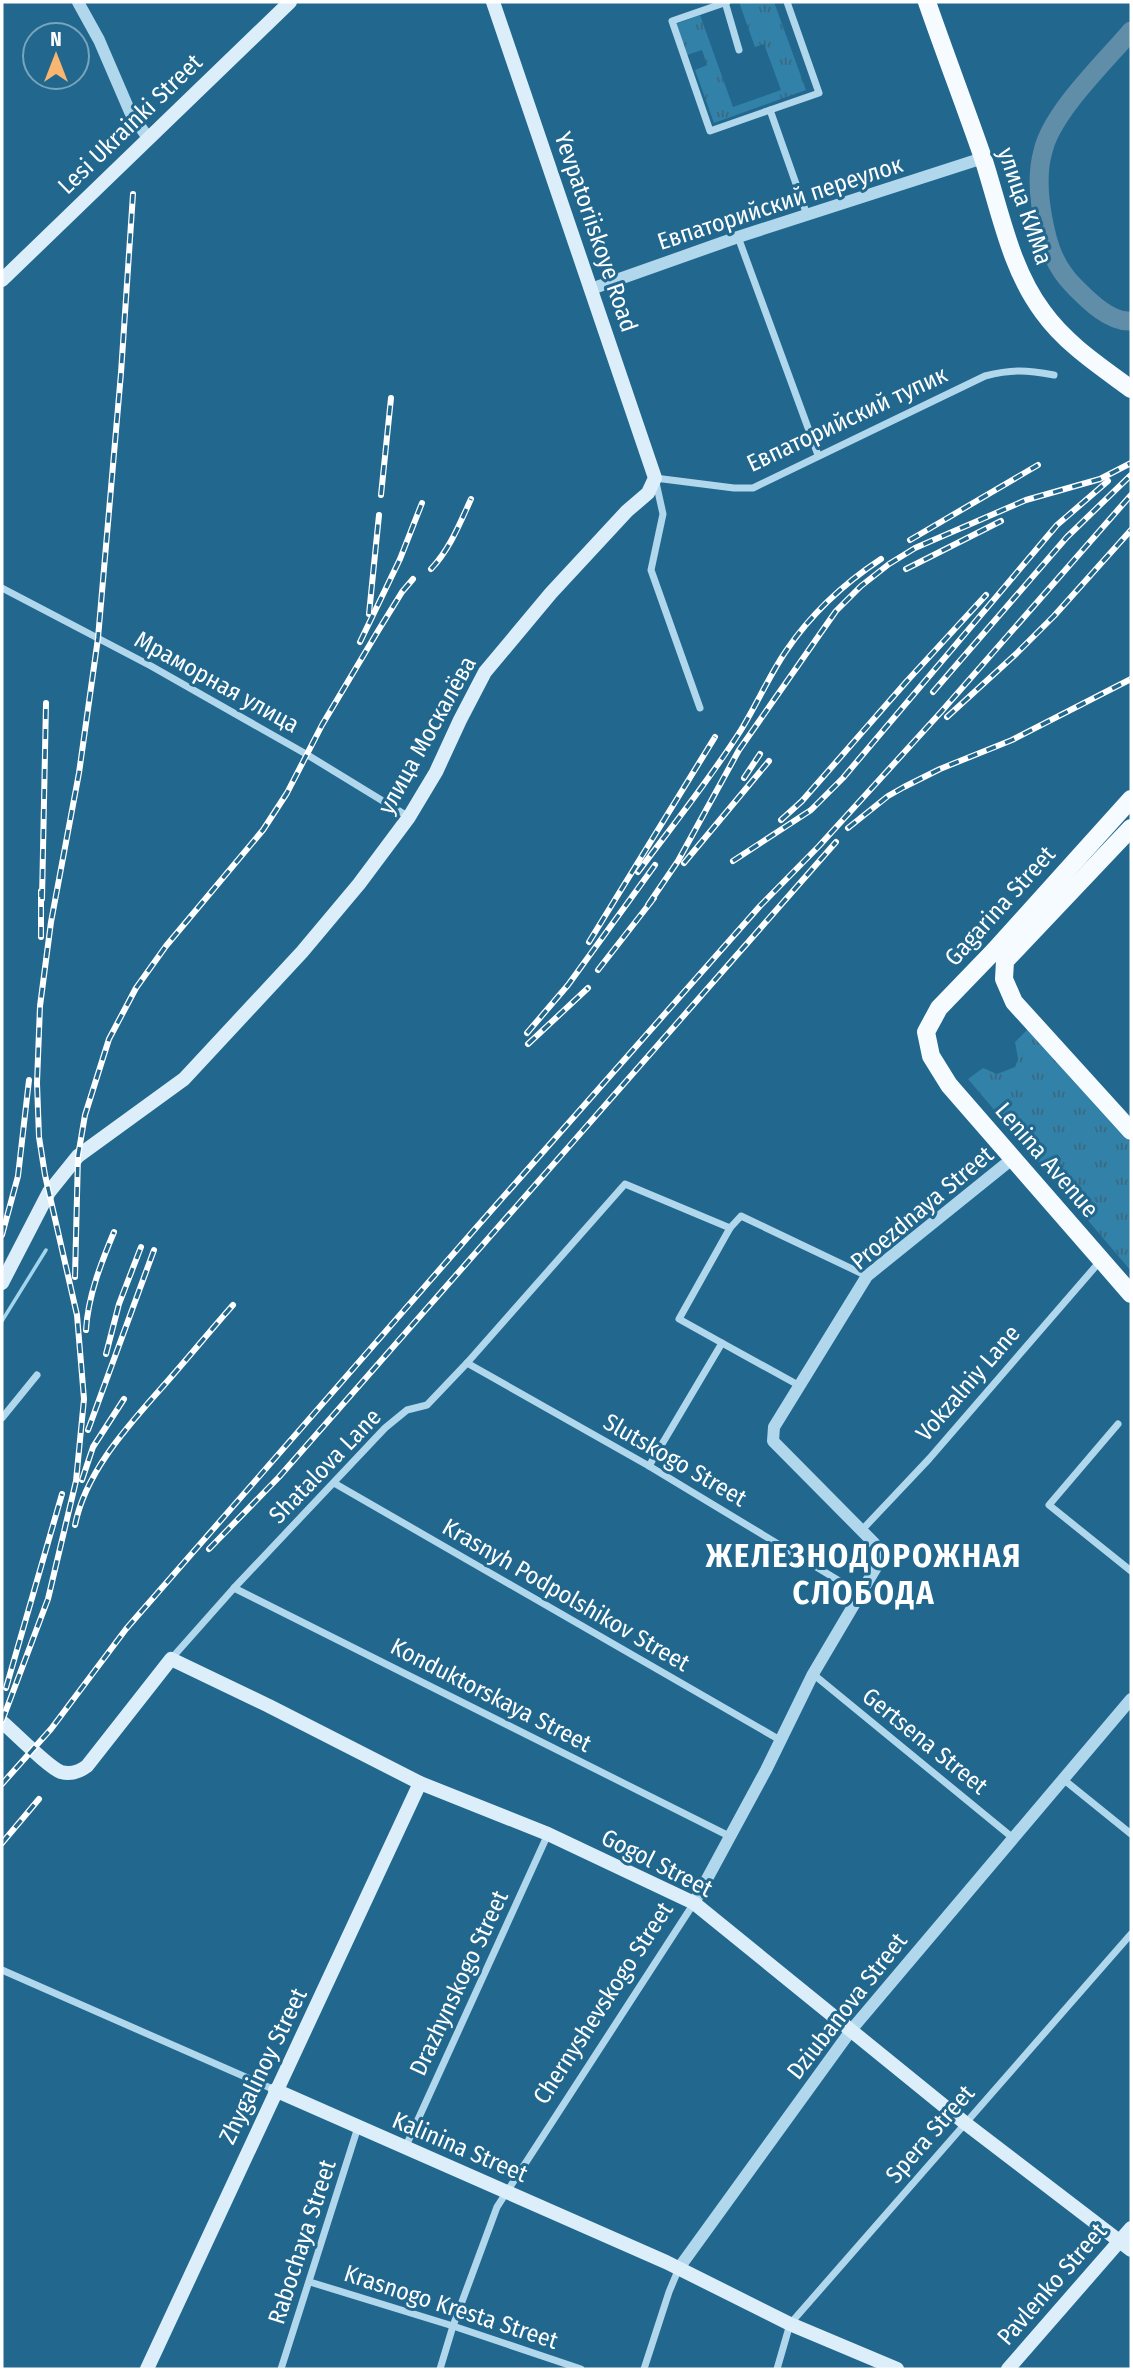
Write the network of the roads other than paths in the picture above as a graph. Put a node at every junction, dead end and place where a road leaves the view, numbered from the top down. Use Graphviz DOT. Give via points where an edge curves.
graph roads {
  1 [pos="78,2"];
  2 [pos="290,2"];
  3 [pos="493,2"];
  4 [pos="726,2"];
  5 [pos="788,2"];
  6 [pos="927,2"];
  7 [pos="739,50"];
  8 [pos="770,110"];
  9 [pos="148,138"];
  10 [pos="983,158"];
  11 [pos="807,215"];
  12 [pos="738,237"];
  13 [pos="2,279"];
  14 [pos="591,289"];
  15 [pos="1054,375"];
  16 [pos="1131,389"];
  17 [pos="818,455"];
  18 [pos="655,478"];
  19 [pos="2,588"];
  20 [pos="700,708"];
  21 [pos="1131,799"];
  22 [pos="409,817"];
  23 [pos="1131,828"];
  24 [pos="931,1056"];
  25 [pos="1131,1131"];
  26 [pos="1012,1158"];
  27 [pos="730,1228"];
  28 [pos="1102,1259"];
  29 [pos="867,1276"];
  30 [pos="2,1283"];
  31 [pos="1131,1294"];
  32 [pos="722,1343"];
  33 [pos="467,1363"];
  34 [pos="37,1375"];
  35 [pos="800,1386"];
  36 [pos="2,1418"];
  37 [pos="1118,1424"];
  38 [pos="649,1466"];
  39 [pos="334,1483"];
  40 [pos="861,1531"];
  41 [pos="880,1557"];
  42 [pos="1131,1571"];
  43 [pos="234,1588"];
  44 [pos="861,1594"];
  45 [pos="171,1659"];
  46 [pos="813,1674"];
  47 [pos="1131,1699"];
  48 [pos="2,1722"];
  49 [pos="780,1740"];
  50 [pos="1063,1779"];
  51 [pos="420,1783"];
  52 [pos="548,1834"];
  53 [pos="1131,1834"];
  54 [pos="731,1837"];
  55 [pos="1013,1838"];
  56 [pos="694,1903"];
  57 [pos="1131,1934"];
  58 [pos="2,1970"];
  59 [pos="852,2029"];
  60 [pos="275,2090"];
  61 [pos="965,2123"];
  62 [pos="358,2127"];
  63 [pos="405,2148"];
  64 [pos="506,2191"];
  65 [pos="1131,2228"];
  66 [pos="1126,2246"];
  67 [pos="679,2268"];
  68 [pos="310,2281"];
  69 [pos="790,2324"];
  70 [pos="453,2326"];
  71 [pos="147,2369"];
  72 [pos="281,2369"];
  73 [pos="440,2369"];
  74 [pos="581,2369"];
  75 [pos="644,2369"];
  76 [pos="777,2369"];
  77 [pos="897,2369"];
  78 [pos="1008,2369"];
  1 -- 9 [label="street" via="130,112"];
  2 -- 9 [label="main road, Lesi Ukrainki Street"];
  3 -- 14 [label="main road, Yevpatoriiskoye Road"];
  4 -- 7 [label="street"];
  4 -- 8 [label="street" via="672,21 710,131"];
  5 -- 8 [label="street" via="819,93"];
  6 -- 10 [label="main road, улица КИМа"];
  8 -- 11 [label="street"];
  9 -- 13 [label="main road, Lesi Ukrainki Street"];
  10 -- 11 [label="street, Евпаторийский переулок"];
  10 -- 16 [label="main road, улица КИМа" via="1013,254 1042,312 1060,334"];
  11 -- 12 [label="street, Евпаторийский переулок"];
  12 -- 14 [label="street, Евпаторийский переулок"];
  12 -- 17 [label="street"];
  14 -- 18 [label="main road, Yevpatoriiskoye Road"];
  15 -- 17 [label="street, Евпаторийский тупик" via="1007,370 985,376"];
  17 -- 18 [label="street, Евпаторийский тупик" via="753,488"];
  18 -- 20 [label="street" via="663,514 651,570"];
  18 -- 22 [label="main road, улица Москалёва" via="648,493 551,593 485,671"];
  19 -- 22 [label="street, Мраморная улица" via="162,672"];
  21 -- 24 [label="main road, Gagarina Street" via="939,1008 926,1032"];
  22 -- 30 [label="main road, улица Москалёва" via="303,953 184,1079 78,1156 49,1192"];
  23 -- 25 [label="main road, Gagarina Street" via="1005,961 1002,973 1021,1011"];
  24 -- 26 [label="main road, Lenina Avenue" via="949,1085"];
  26 -- 28 [label="main road, Lenina Avenue"];
  26 -- 29 [label="street, Proezdnaya Street"];
  27 -- 29 [label="street" via="741,1216"];
  27 -- 32 [label="street" via="679,1319"];
  27 -- 33 [label="street, Shatalova Lane" via="625,1184"];
  28 -- 31 [label="main road, Lenina Avenue"];
  28 -- 40 [label="street, Vokzalniy Lane"];
  29 -- 35 [label="street, Proezdnaya Street"];
  32 -- 35 [label="street"];
  32 -- 38 [label="street"];
  33 -- 38 [label="street, Slutskogo Street"];
  33 -- 39 [label="street, Shatalova Lane" via="427,1405 407,1410 385,1428"];
  34 -- 36 [label="street"];
  35 -- 40 [label="street, Proezdnaya Street" via="774,1427 773,1441"];
  37 -- 42 [label="street" via="1049,1506"];
  38 -- 44 [label="street, Slutskogo Street"];
  39 -- 43 [label="street, Shatalova Lane"];
  39 -- 49 [label="street, Krasnyh Podpolshikov Street"];
  40 -- 41 [label="street, Proezdnaya Street" via="878,1548"];
  41 -- 44 [label="street, Chernyshevskogo Street"];
  43 -- 45 [label="street, Shatalova Lane"];
  43 -- 54 [label="street, Konduktorskaya Street"];
  44 -- 46 [label="street, Chernyshevskogo Street"];
  45 -- 48 [label="main road" via="87,1766 71,1774 58,1771"];
  45 -- 51 [label="main road, Gogol Street"];
  46 -- 49 [label="street, Chernyshevskogo Street"];
  46 -- 55 [label="street, Gertsena Street"];
  47 -- 50 [label="street, Dziubanova Street"];
  49 -- 54 [label="street, Chernyshevskogo Street"];
  50 -- 53 [label="street"];
  50 -- 55 [label="street, Dziubanova Street"];
  51 -- 52 [label="main road, Gogol Street"];
  51 -- 60 [label="main road, Zhygalinoy Street"];
  52 -- 56 [label="main road, Gogol Street"];
  52 -- 63 [label="street, Drazhynskogo Street"];
  54 -- 56 [label="street, Chernyshevskogo Street"];
  55 -- 59 [label="street, Dziubanova Street"];
  56 -- 59 [label="main road, Gogol Street"];
  56 -- 64 [label="street, Chernyshevskogo Street"];
  57 -- 61 [label="street, Spera Street"];
  58 -- 60 [label="street, Kalinina Street"];
  59 -- 61 [label="main road, Gogol Street"];
  59 -- 67 [label="street, Dziubanova Street"];
  60 -- 62 [label="main road, Kalinina Street"];
  60 -- 71 [label="main road, Zhygalinoy Street"];
  61 -- 66 [label="main road, Gogol Street"];
  61 -- 69 [label="street, Spera Street"];
  62 -- 63 [label="main road, Kalinina Street"];
  62 -- 68 [label="street, Rabochaya Street"];
  63 -- 64 [label="main road, Kalinina Street"];
  64 -- 67 [label="main road, Kalinina Street"];
  64 -- 70 [label="street, Chernyshevskogo Street"];
  65 -- 66 [label="main road, Pavlenko Street"];
  66 -- 78 [label="main road, Pavlenko Street"];
  67 -- 69 [label="main road, Kalinina Street"];
  67 -- 75 [label="street, Dziubanova Street"];
  68 -- 70 [label="street, Krasnogo Kresta Street"];
  68 -- 72 [label="street, Rabochaya Street"];
  69 -- 76 [label="street, Spera Street"];
  69 -- 77 [label="main road, Kalinina Street"];
  70 -- 73 [label="street, Chernyshevskogo Street"];
  70 -- 74 [label="street, Krasnogo Kresta Street"];
}
